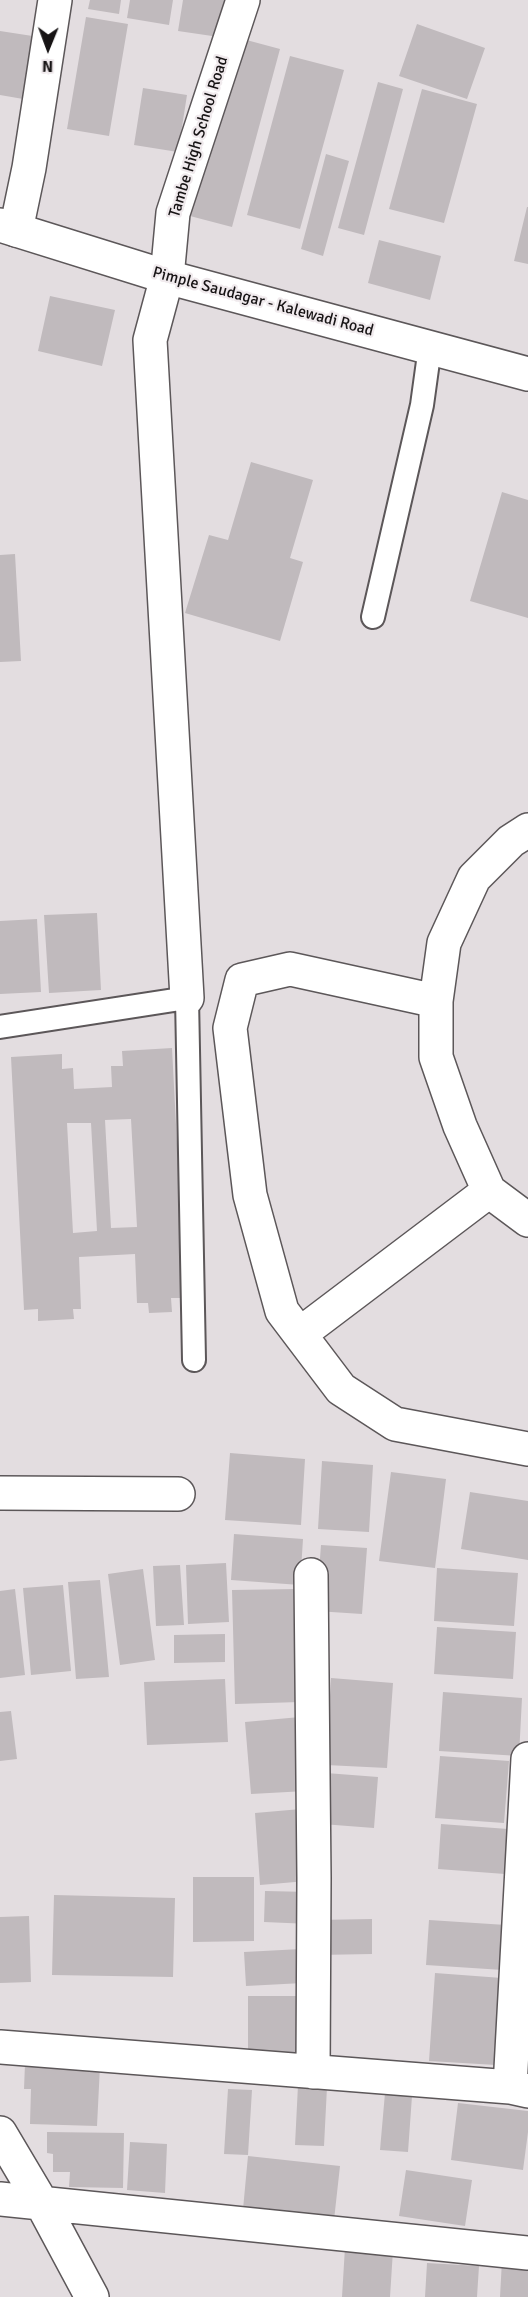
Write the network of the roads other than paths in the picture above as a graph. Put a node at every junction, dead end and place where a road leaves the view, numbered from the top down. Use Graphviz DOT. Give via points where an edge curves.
graph roads {
  1 [pos="55,0"];
  2 [pos="243,0"];
  3 [pos="8,227"];
  4 [pos="167,277"];
  5 [pos="430,347"];
  6 [pos="528,374"];
  7 [pos="373,617"];
  8 [pos="528,830"];
  9 [pos="187,998"];
  10 [pos="436,1001"];
  11 [pos="0,1027"];
  12 [pos="489,1191"];
  13 [pos="528,1220"];
  14 [pos="300,1334"];
  15 [pos="194,1360"];
  16 [pos="528,1449"];
  17 [pos="0,1492"];
  18 [pos="178,1494"];
  19 [pos="311,1575"];
  20 [pos="528,1759"];
  21 [pos="0,2047"];
  22 [pos="313,2072"];
  23 [pos="519,2089"];
  24 [pos="0,2133"];
  25 [pos="0,2199"];
  26 [pos="41,2202"];
  27 [pos="528,2253"];
  28 [pos="93,2297"];
  1 -- 3 [label="street" via="28,168"];
  2 -- 4 [label="street, Tambe High School Road" via="173,213"];
  3 -- 4 [label="street, Pimple Saudagar - Kalewadi Road"];
  4 -- 5 [label="street, Pimple Saudagar - Kalewadi Road"];
  4 -- 9 [label="street, Tambe High School Road" via="150,340"];
  5 -- 6 [label="street, Pimple Saudagar - Kalewadi Road"];
  5 -- 7 [label="lane" via="422,405"];
  8 -- 10 [label="street" via="474,878 444,943"];
  9 -- 11 [label="lane"];
  9 -- 15 [label="lane"];
  10 -- 12 [label="street" via="435,1058"];
  10 -- 14 [label="street" via="290,969 242,980 230,1028 250,1195 282,1311"];
  12 -- 13 [label="street"];
  12 -- 14 [label="street"];
  14 -- 16 [label="street" via="341,1389 395,1424"];
  17 -- 18 [label="street"];
  19 -- 22 [label="street"];
  20 -- 23 [label="street"];
  21 -- 22 [label="street"];
  22 -- 23 [label="street"];
  24 -- 26 [label="street"];
  25 -- 26 [label="street"];
  26 -- 27 [label="street"];
  26 -- 28 [label="street"];
}
